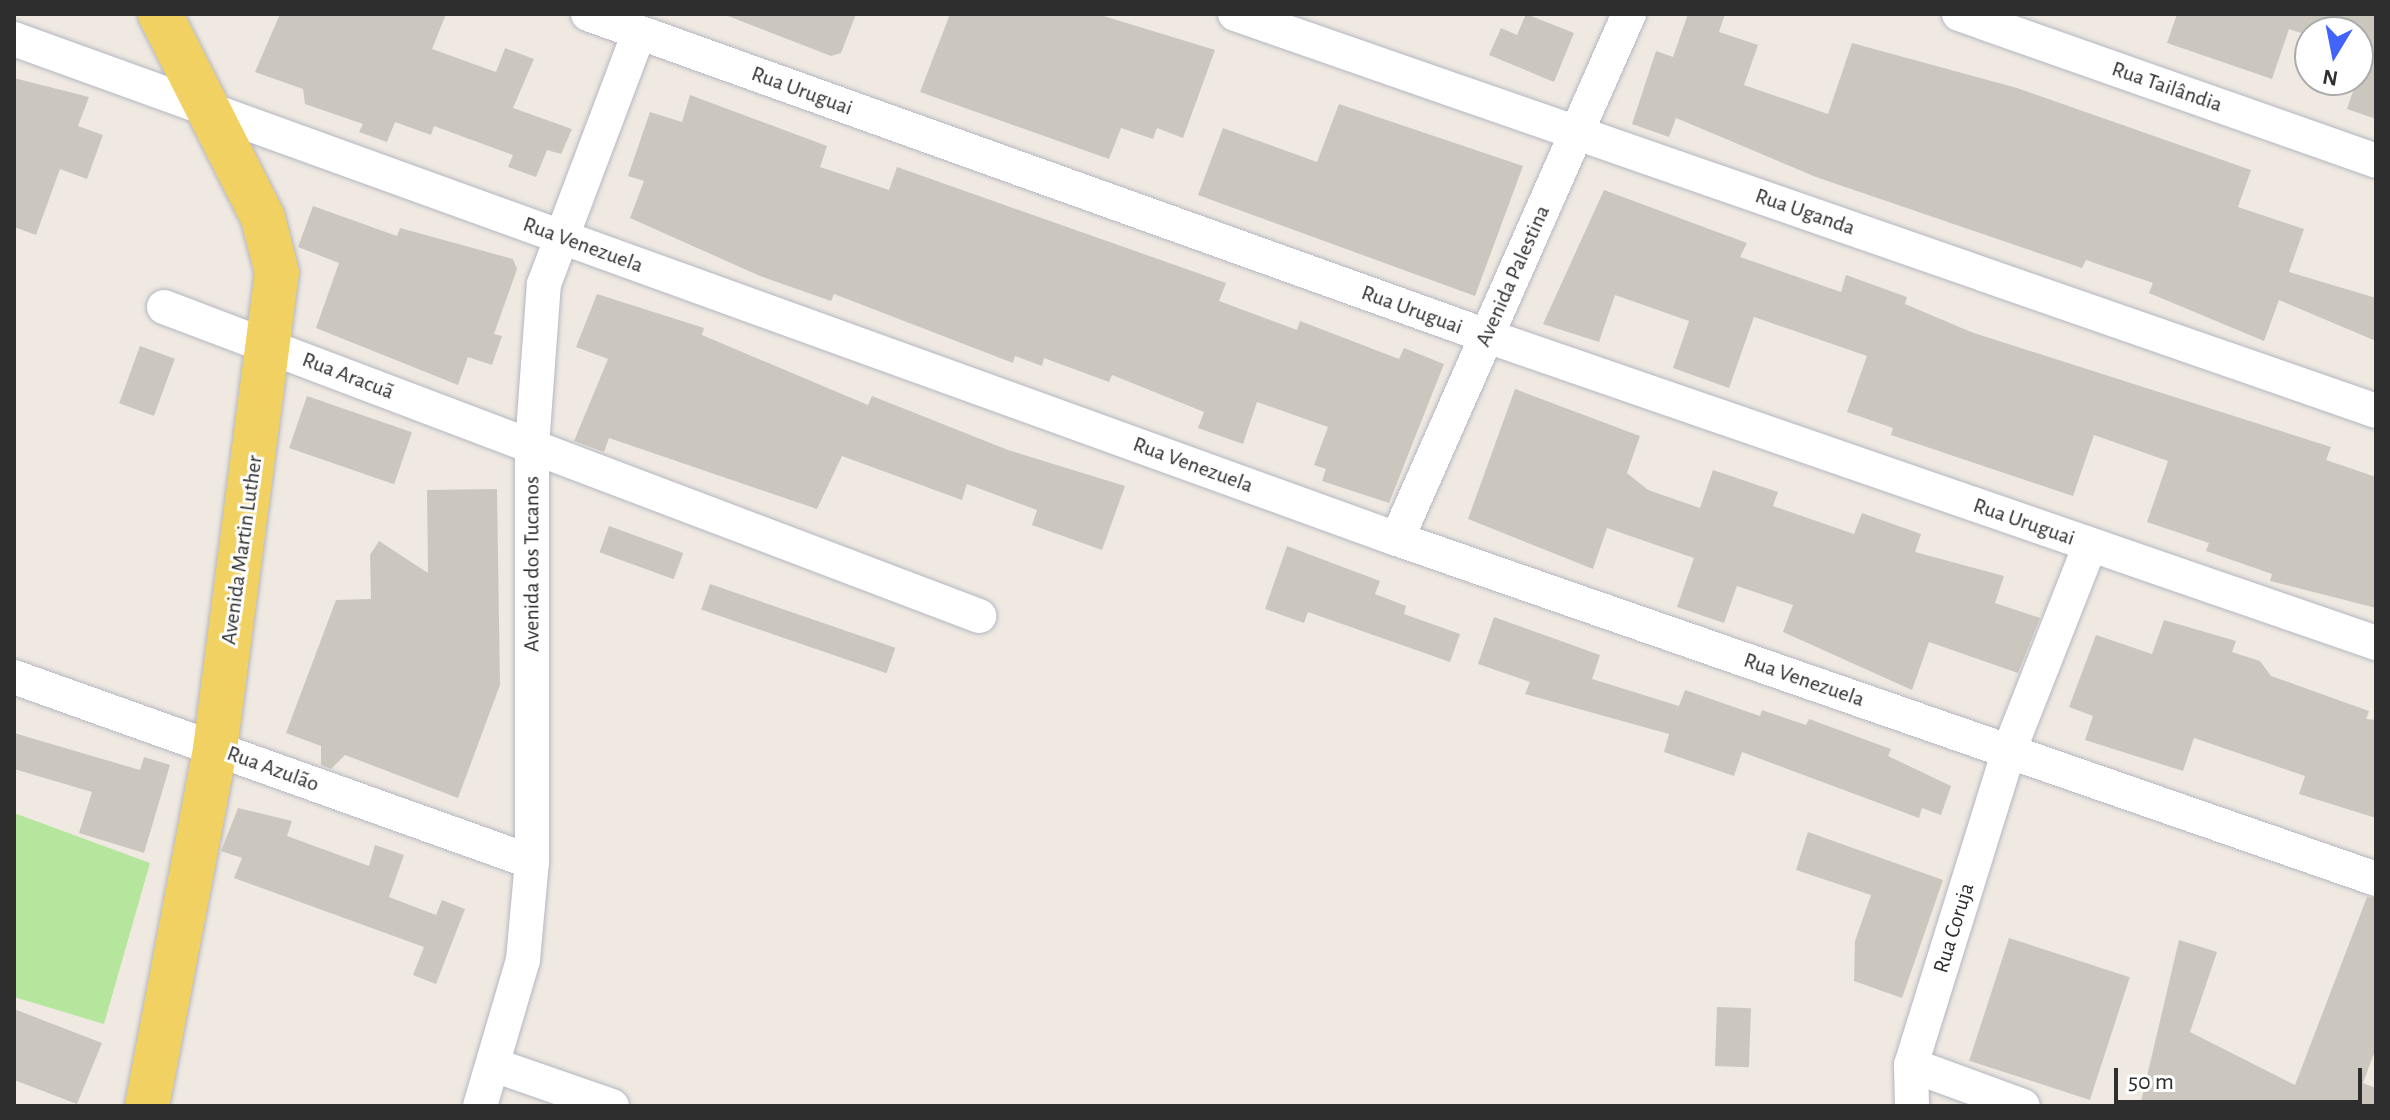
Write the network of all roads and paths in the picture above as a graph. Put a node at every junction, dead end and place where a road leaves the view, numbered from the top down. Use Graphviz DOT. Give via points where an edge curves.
graph roads {
  1 [pos="160,14"];
  2 [pos="588,14"];
  3 [pos="1235,14"];
  4 [pos="1629,14"];
  5 [pos="1959,14"];
  6 [pos="639,33"];
  7 [pos="14,39"];
  8 [pos="204,107"];
  9 [pos="1576,133"];
  10 [pos="2376,161"];
  11 [pos="559,236"];
  12 [pos="164,307"];
  13 [pos="1487,336"];
  14 [pos="270,347"];
  15 [pos="2376,411"];
  16 [pos="532,446"];
  17 [pos="1397,539"];
  18 [pos="2090,545"];
  19 [pos="979,616"];
  20 [pos="2376,643"];
  21 [pos="14,677"];
  22 [pos="215,749"];
  23 [pos="2009,751"];
  24 [pos="532,862"];
  25 [pos="2376,879"];
  26 [pos="494,1065"];
  27 [pos="1911,1065"];
  28 [pos="147,1106"];
  29 [pos="480,1106"];
  30 [pos="612,1106"];
  31 [pos="1912,1106"];
  32 [pos="2023,1106"];
  1 -- 8 [label="main road, Avenida Martin Luther"];
  2 -- 6 [label="street, Rua Uruguai"];
  3 -- 9 [label="street, Rua Uganda"];
  4 -- 9 [label="street, Avenida Palestina"];
  5 -- 10 [label="street, Rua Tailândia"];
  6 -- 11 [label="street, Avenida dos Tucanos"];
  6 -- 13 [label="street, Rua Uruguai"];
  7 -- 8 [label="street, Rua Venezuela"];
  8 -- 11 [label="street, Rua Venezuela"];
  8 -- 14 [label="main road, Avenida Martin Luther" via="273,245"];
  9 -- 13 [label="street, Avenida Palestina"];
  9 -- 15 [label="street, Rua Uganda"];
  11 -- 16 [label="street, Avenida dos Tucanos" via="544,284"];
  11 -- 17 [label="street, Rua Venezuela"];
  12 -- 14 [label="street, Rua Aracuã"];
  13 -- 17 [label="street, Avenida Palestina"];
  13 -- 18 [label="street, Rua Uruguai"];
  14 -- 16 [label="street, Rua Aracuã"];
  14 -- 22 [label="main road, Avenida Martin Luther"];
  16 -- 19 [label="street, Rua Aracuã"];
  16 -- 24 [label="street, Avenida dos Tucanos"];
  17 -- 23 [label="street, Rua Venezuela"];
  18 -- 20 [label="street, Rua Uruguai"];
  18 -- 23 [label="street, Rua Coruja"];
  21 -- 22 [label="street, Rua Azulão"];
  22 -- 24 [label="street, Rua Azulão"];
  22 -- 28 [label="main road, Avenida Martin Luther"];
  23 -- 25 [label="street, Rua Venezuela"];
  23 -- 27 [label="street, Rua Coruja"];
  24 -- 26 [label="street, Avenida dos Tucanos" via="523,960"];
  26 -- 29 [label="street, Avenida dos Tucanos"];
  26 -- 30 [label="street"];
  27 -- 31 [label="street, Rua Coruja"];
  27 -- 32 [label="street"];
}
